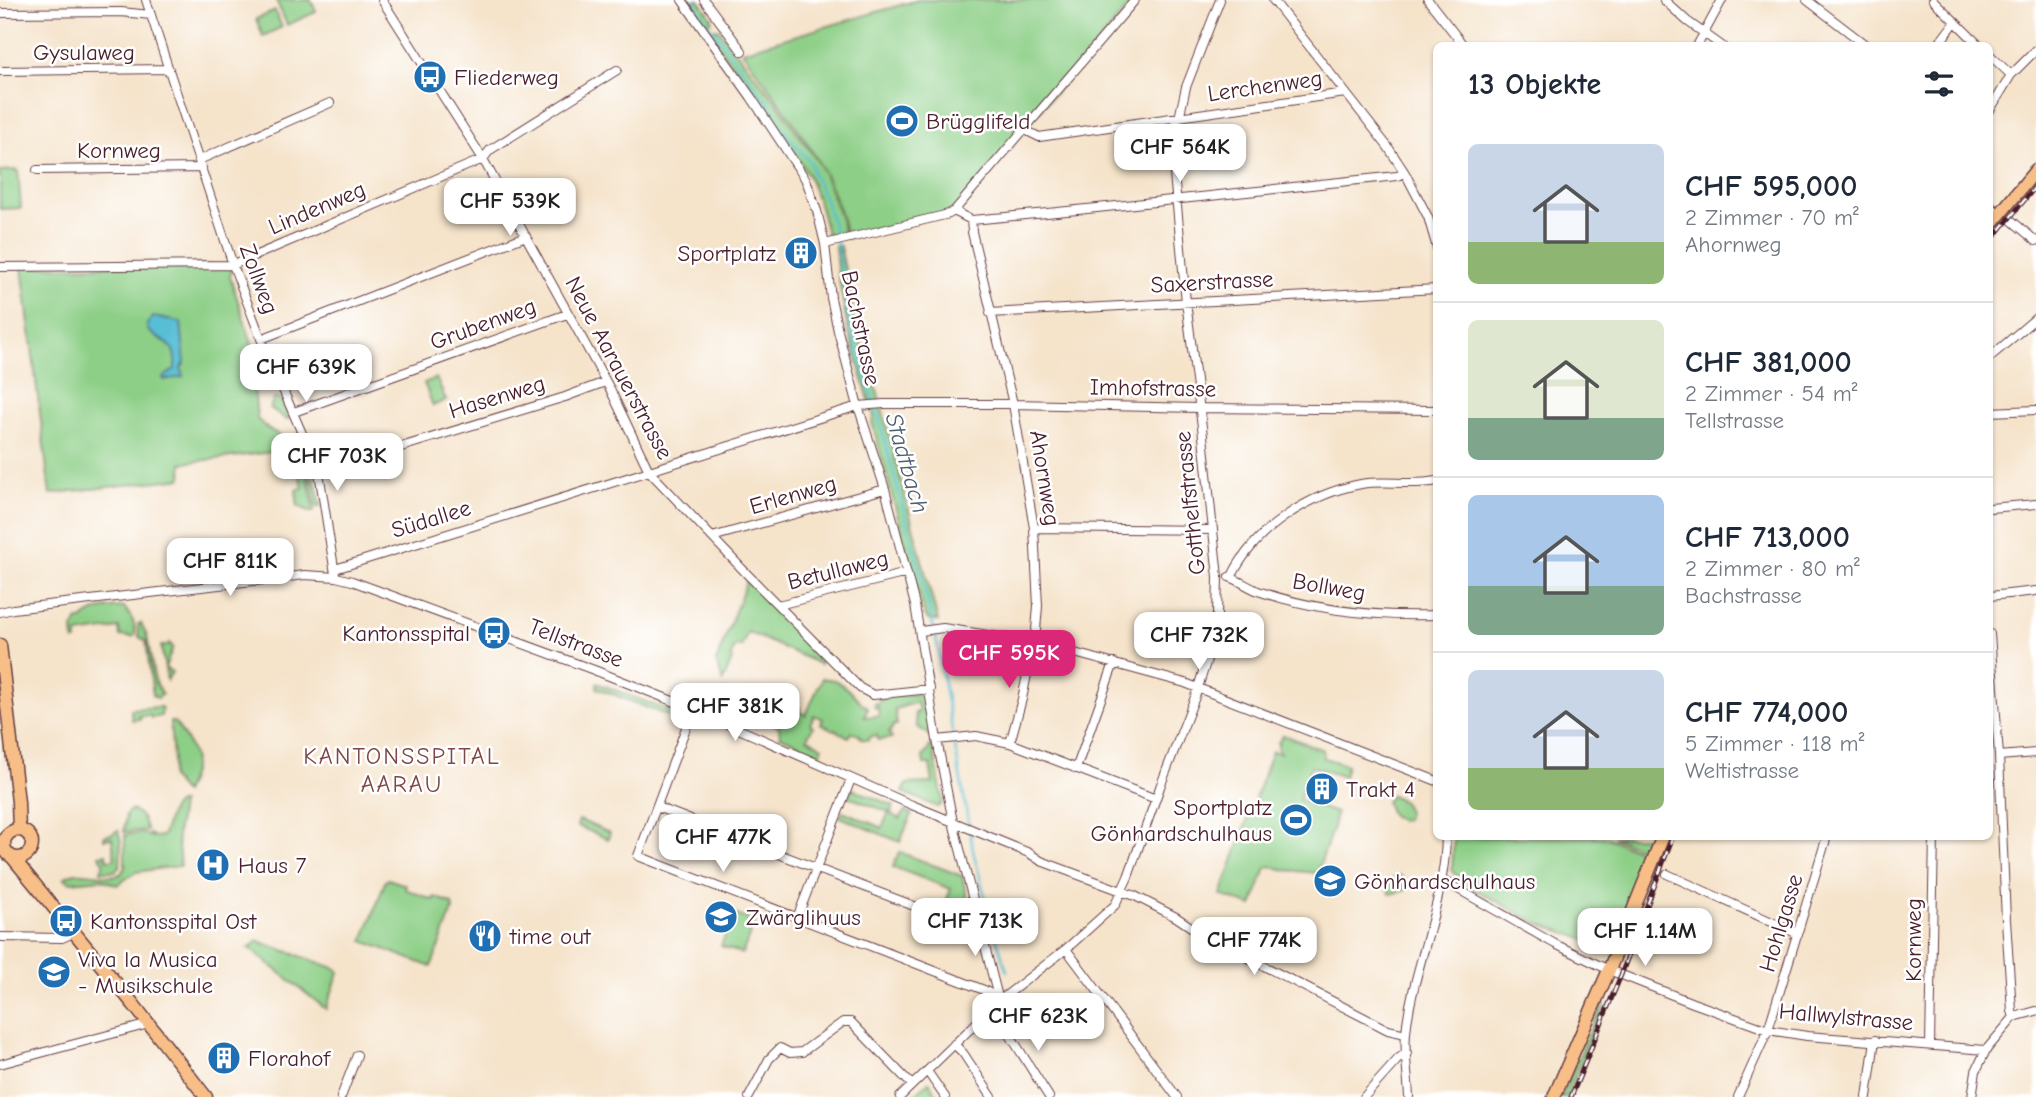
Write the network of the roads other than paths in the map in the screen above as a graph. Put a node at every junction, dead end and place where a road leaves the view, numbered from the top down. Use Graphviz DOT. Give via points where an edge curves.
graph roads {
  1 [pos="146,0"];
  2 [pos="382,0"];
  3 [pos="682,0"];
  4 [pos="704,0"];
  5 [pos="1135,0"];
  6 [pos="1220,0"];
  7 [pos="1273,0"];
  8 [pos="1428,0"];
  9 [pos="1664,0"];
  10 [pos="1722,0"];
  11 [pos="1807,0"];
  12 [pos="1933,0"];
  13 [pos="0,13"];
  14 [pos="151,15"];
  15 [pos="1955,22"];
  16 [pos="1704,34"];
  17 [pos="1461,42"];
  18 [pos="1699,42"];
  19 [pos="1716,42"];
  20 [pos="1862,42"];
  21 [pos="1940,42"];
  22 [pos="1976,42"];
  23 [pos="2036,50"];
  24 [pos="742,51"];
  25 [pos="1993,58"];
  26 [pos="169,69"];
  27 [pos="617,70"];
  28 [pos="0,71"];
  29 [pos="2011,75"];
  30 [pos="1345,93"];
  31 [pos="330,103"];
  32 [pos="1993,105"];
  33 [pos="1179,117"];
  34 [pos="1025,130"];
  35 [pos="483,159"];
  36 [pos="200,164"];
  37 [pos="37,170"];
  38 [pos="2036,170"];
  39 [pos="1405,173"];
  40 [pos="1175,199"];
  41 [pos="954,211"];
  42 [pos="971,220"];
  43 [pos="2011,220"];
  44 [pos="1993,222"];
  45 [pos="1433,234"];
  46 [pos="526,236"];
  47 [pos="2036,241"];
  48 [pos="825,244"];
  49 [pos="233,265"];
  50 [pos="0,267"];
  51 [pos="1433,289"];
  52 [pos="1186,302"];
  53 [pos="990,313"];
  54 [pos="568,314"];
  55 [pos="2036,317"];
  56 [pos="261,339"];
  57 [pos="1993,354"];
  58 [pos="605,382"];
  59 [pos="1013,404"];
  60 [pos="868,405"];
  61 [pos="858,406"];
  62 [pos="1199,408"];
  63 [pos="1433,410"];
  64 [pos="2036,410"];
  65 [pos="294,412"];
  66 [pos="1993,412"];
  67 [pos="649,471"];
  68 [pos="319,472"];
  69 [pos="1433,481"];
  70 [pos="885,489"];
  71 [pos="2036,504"];
  72 [pos="1993,508"];
  73 [pos="1034,528"];
  74 [pos="1212,530"];
  75 [pos="712,537"];
  76 [pos="335,573"];
  77 [pos="907,573"];
  78 [pos="1231,576"];
  79 [pos="1218,577"];
  80 [pos="2036,591"];
  81 [pos="1993,596"];
  82 [pos="778,606"];
  83 [pos="0,612"];
  84 [pos="1433,615"];
  85 [pos="920,631"];
  86 [pos="1034,642"];
  87 [pos="0,645"];
  88 [pos="1114,663"];
  89 [pos="1993,675"];
  90 [pos="1199,688"];
  91 [pos="930,689"];
  92 [pos="693,709"];
  93 [pos="940,740"];
  94 [pos="1010,743"];
  95 [pos="2036,753"];
  96 [pos="1999,756"];
  97 [pos="1076,769"];
  98 [pos="851,779"];
  99 [pos="1433,779"];
  100 [pos="1156,799"];
  101 [pos="657,807"];
  102 [pos="958,824"];
  103 [pos="19,830"];
  104 [pos="1446,840"];
  105 [pos="1661,840"];
  106 [pos="1826,840"];
  107 [pos="1934,840"];
  108 [pos="2,843"];
  109 [pos="30,853"];
  110 [pos="13,858"];
  111 [pos="816,869"];
  112 [pos="1667,874"];
  113 [pos="1442,880"];
  114 [pos="37,886"];
  115 [pos="1122,892"];
  116 [pos="797,918"];
  117 [pos="981,926"];
  118 [pos="75,932"];
  119 [pos="1798,934"];
  120 [pos="0,937"];
  121 [pos="1066,949"];
  122 [pos="1609,970"];
  123 [pos="999,1001"];
  124 [pos="993,1008"];
  125 [pos="2036,1011"];
  126 [pos="2014,1017"];
  127 [pos="149,1024"];
  128 [pos="1768,1030"];
  129 [pos="1406,1034"];
  130 [pos="1875,1040"];
  131 [pos="954,1044"];
  132 [pos="1930,1045"];
  133 [pos="1986,1050"];
  134 [pos="1407,1053"];
  135 [pos="357,1055"];
  136 [pos="0,1064"];
  137 [pos="927,1070"];
  138 [pos="912,1085"];
  139 [pos="206,1097"];
  140 [pos="341,1097"];
  141 [pos="749,1097"];
  142 [pos="900,1097"];
  143 [pos="945,1097"];
  144 [pos="992,1097"];
  145 [pos="1049,1097"];
  146 [pos="1177,1097"];
  147 [pos="1364,1097"];
  148 [pos="1409,1097"];
  149 [pos="1554,1097"];
  150 [pos="1738,1097"];
  151 [pos="1867,1097"];
  152 [pos="1972,1097"];
  1 -- 14 [label="street, Zollweg"];
  2 -- 35 [label="street, Neue Aarauerstrasse"];
  3 -- 48 [label="street, Bachstrasse" via="806,180"];
  4 -- 24 [label="street"];
  5 -- 34 [label="street"];
  6 -- 33 [label="street, Gotthelfstrasse"];
  7 -- 30 [label="street"];
  8 -- 17 [label="street"];
  9 -- 16 [label="street"];
  10 -- 16 [label="street"];
  11 -- 20 [label="street"];
  12 -- 15 [label="street"];
  13 -- 14 [label="street"];
  14 -- 26 [label="street, Zollweg"];
  15 -- 21 [label="street"];
  15 -- 22 [label="street"];
  16 -- 18 [label="street"];
  16 -- 19 [label="street"];
  23 -- 29 [label="street"];
  25 -- 29 [label="street"];
  26 -- 28 [label="street, Gysulaweg"];
  26 -- 36 [label="street, Zollweg"];
  27 -- 35 [label="street, Lindenweg" via="490,150"];
  29 -- 32 [label="street"];
  30 -- 33 [label="street, Lerchenweg"];
  30 -- 39 [label="street"];
  31 -- 36 [label="street"];
  33 -- 34 [label="street, Lerchenweg" via="1039,137"];
  33 -- 40 [label="street, Gotthelfstrasse" via="1173,163"];
  34 -- 41 [label="street"];
  35 -- 46 [label="street, Neue Aarauerstrasse"];
  35 -- 49 [label="street, Lindenweg"];
  36 -- 37 [label="street, Kornweg"];
  36 -- 49 [label="street, Zollweg"];
  38 -- 44 [label="main road"];
  39 -- 40 [label="street"];
  39 -- 45 [label="street"];
  40 -- 42 [label="street"];
  40 -- 52 [label="street, Gotthelfstrasse"];
  41 -- 42 [label="street"];
  41 -- 48 [label="street"];
  42 -- 53 [label="street, Ahornweg"];
  43 -- 47 [label="street"];
  46 -- 54 [label="street, Neue Aarauerstrasse"];
  46 -- 56 [label="street"];
  48 -- 61 [label="street, Bachstrasse" via="831,298"];
  49 -- 50 [label="street, Lindenweg"];
  49 -- 56 [label="street, Zollweg"];
  51 -- 52 [label="street, Saxerstrasse"];
  52 -- 53 [label="street, Saxerstrasse"];
  52 -- 62 [label="street, Gotthelfstrasse"];
  53 -- 59 [label="street, Ahornweg"];
  54 -- 58 [label="street, Neue Aarauerstrasse"];
  54 -- 65 [label="street, Grubenweg"];
  55 -- 57 [label="street"];
  56 -- 65 [label="street, Zollweg"];
  58 -- 67 [label="street, Neue Aarauerstrasse"];
  58 -- 68 [label="street, Hasenweg"];
  59 -- 60 [label="street, Imhofstrasse"];
  59 -- 62 [label="street, Imhofstrasse"];
  59 -- 73 [label="street, Ahornweg"];
  60 -- 61 [label="street, Südallee"];
  61 -- 67 [label="street, Südallee"];
  61 -- 70 [label="street, Bachstrasse"];
  62 -- 63 [label="street, Imhofstrasse"];
  62 -- 74 [label="street, Gotthelfstrasse"];
  64 -- 66 [label="street"];
  65 -- 68 [label="street, Zollweg"];
  67 -- 75 [label="street, Neue Aarauerstrasse"];
  67 -- 76 [label="street, Südallee"];
  68 -- 76 [label="street, Zollweg"];
  69 -- 78 [label="street" via="1362,484 1319,497 1275,524"];
  70 -- 75 [label="street, Erlenweg"];
  70 -- 77 [label="street, Bachstrasse"];
  71 -- 72 [label="street"];
  73 -- 74 [label="street"];
  73 -- 86 [label="street, Ahornweg" via="1038,606"];
  74 -- 79 [label="street, Gotthelfstrasse"];
  75 -- 82 [label="street, Neue Aarauerstrasse"];
  76 -- 83 [label="street, Südallee"];
  76 -- 92 [label="street, Tellstrasse"];
  77 -- 82 [label="street, Betullaweg"];
  77 -- 85 [label="street, Bachstrasse"];
  78 -- 79 [label="street"];
  78 -- 84 [label="street, Bollweg" via="1256,590 1308,605 1357,613"];
  79 -- 90 [label="street, Gotthelfstrasse" via="1217,615"];
  80 -- 81 [label="street"];
  82 -- 91 [label="street, Neue Aarauerstrasse" via="866,692"];
  85 -- 86 [label="street" via="943,628"];
  85 -- 91 [label="street, Bachstrasse"];
  86 -- 88 [label="street"];
  86 -- 94 [label="street, Ahornweg"];
  87 -- 103 [label="main road"];
  88 -- 90 [label="street"];
  88 -- 97 [label="street"];
  89 -- 96 [label="street"];
  90 -- 99 [label="street"];
  90 -- 100 [label="street, Gotthelfstrasse"];
  91 -- 93 [label="street, Bachstrasse"];
  92 -- 98 [label="street, Tellstrasse"];
  92 -- 101 [label="street"];
  93 -- 94 [label="street" via="976,736"];
  93 -- 102 [label="street, Bachstrasse"];
  94 -- 97 [label="street"];
  95 -- 96 [label="street"];
  96 -- 126 [label="street"];
  97 -- 100 [label="street"];
  98 -- 102 [label="street, Tellstrasse"];
  98 -- 111 [label="street"];
  100 -- 115 [label="street, Gotthelfstrasse"];
  101 -- 111 [label="street"];
  101 -- 116 [label="street" via="638,856"];
  102 -- 115 [label="street, Tellstrasse"];
  102 -- 117 [label="street, Bachstrasse"];
  103 -- 108 [label="main road" via="10,832"];
  103 -- 109 [label="main road" via="32,838"];
  104 -- 113 [label="street"];
  105 -- 122 [label="main road"];
  106 -- 119 [label="street, Hohlgasse"];
  107 -- 132 [label="street, Kornweg"];
  108 -- 110 [label="main road"];
  109 -- 110 [label="main road"];
  109 -- 114 [label="main road"];
  110 -- 114 [label="main road"];
  111 -- 116 [label="street"];
  111 -- 117 [label="street" via="966,926"];
  112 -- 119 [label="street"];
  113 -- 122 [label="street, Hallwylstrasse"];
  113 -- 129 [label="street"];
  114 -- 118 [label="main road"];
  115 -- 121 [label="street, Gotthelfstrasse" via="1111,910"];
  115 -- 129 [label="street, Tellstrasse" via="1388,1030"];
  116 -- 123 [label="street" via="984,990"];
  117 -- 123 [label="street, Bachstrasse"];
  118 -- 120 [label="street" via="62,938"];
  118 -- 127 [label="main road"];
  119 -- 128 [label="street, Hohlgasse"];
  121 -- 123 [label="street, Gotthelfstrasse"];
  121 -- 146 [label="street"];
  122 -- 128 [label="street, Hallwylstrasse"];
  122 -- 149 [label="main road"];
  123 -- 124 [label="street, Gotthelfstrasse"];
  124 -- 131 [label="street, Gotthelfstrasse"];
  124 -- 145 [label="street"];
  125 -- 126 [label="street"];
  126 -- 133 [label="street"];
  127 -- 136 [label="street"];
  127 -- 139 [label="main road"];
  128 -- 130 [label="street, Hallwylstrasse"];
  128 -- 150 [label="street, Hohlgasse"];
  129 -- 134 [label="street"];
  130 -- 132 [label="street, Hallwylstrasse"];
  130 -- 151 [label="street"];
  131 -- 137 [label="street, Gotthelfstrasse"];
  131 -- 144 [label="street"];
  132 -- 133 [label="street, Hallwylstrasse"];
  133 -- 152 [label="street" via="1976,1071"];
  134 -- 147 [label="street"];
  134 -- 148 [label="street"];
  135 -- 140 [label="street"];
  137 -- 138 [label="street, Gotthelfstrasse"];
  137 -- 143 [label="street"];
  138 -- 141 [label="street" via="851,1022 843,1021 802,1052 780,1048"];
  138 -- 142 [label="street, Gotthelfstrasse"];
}
